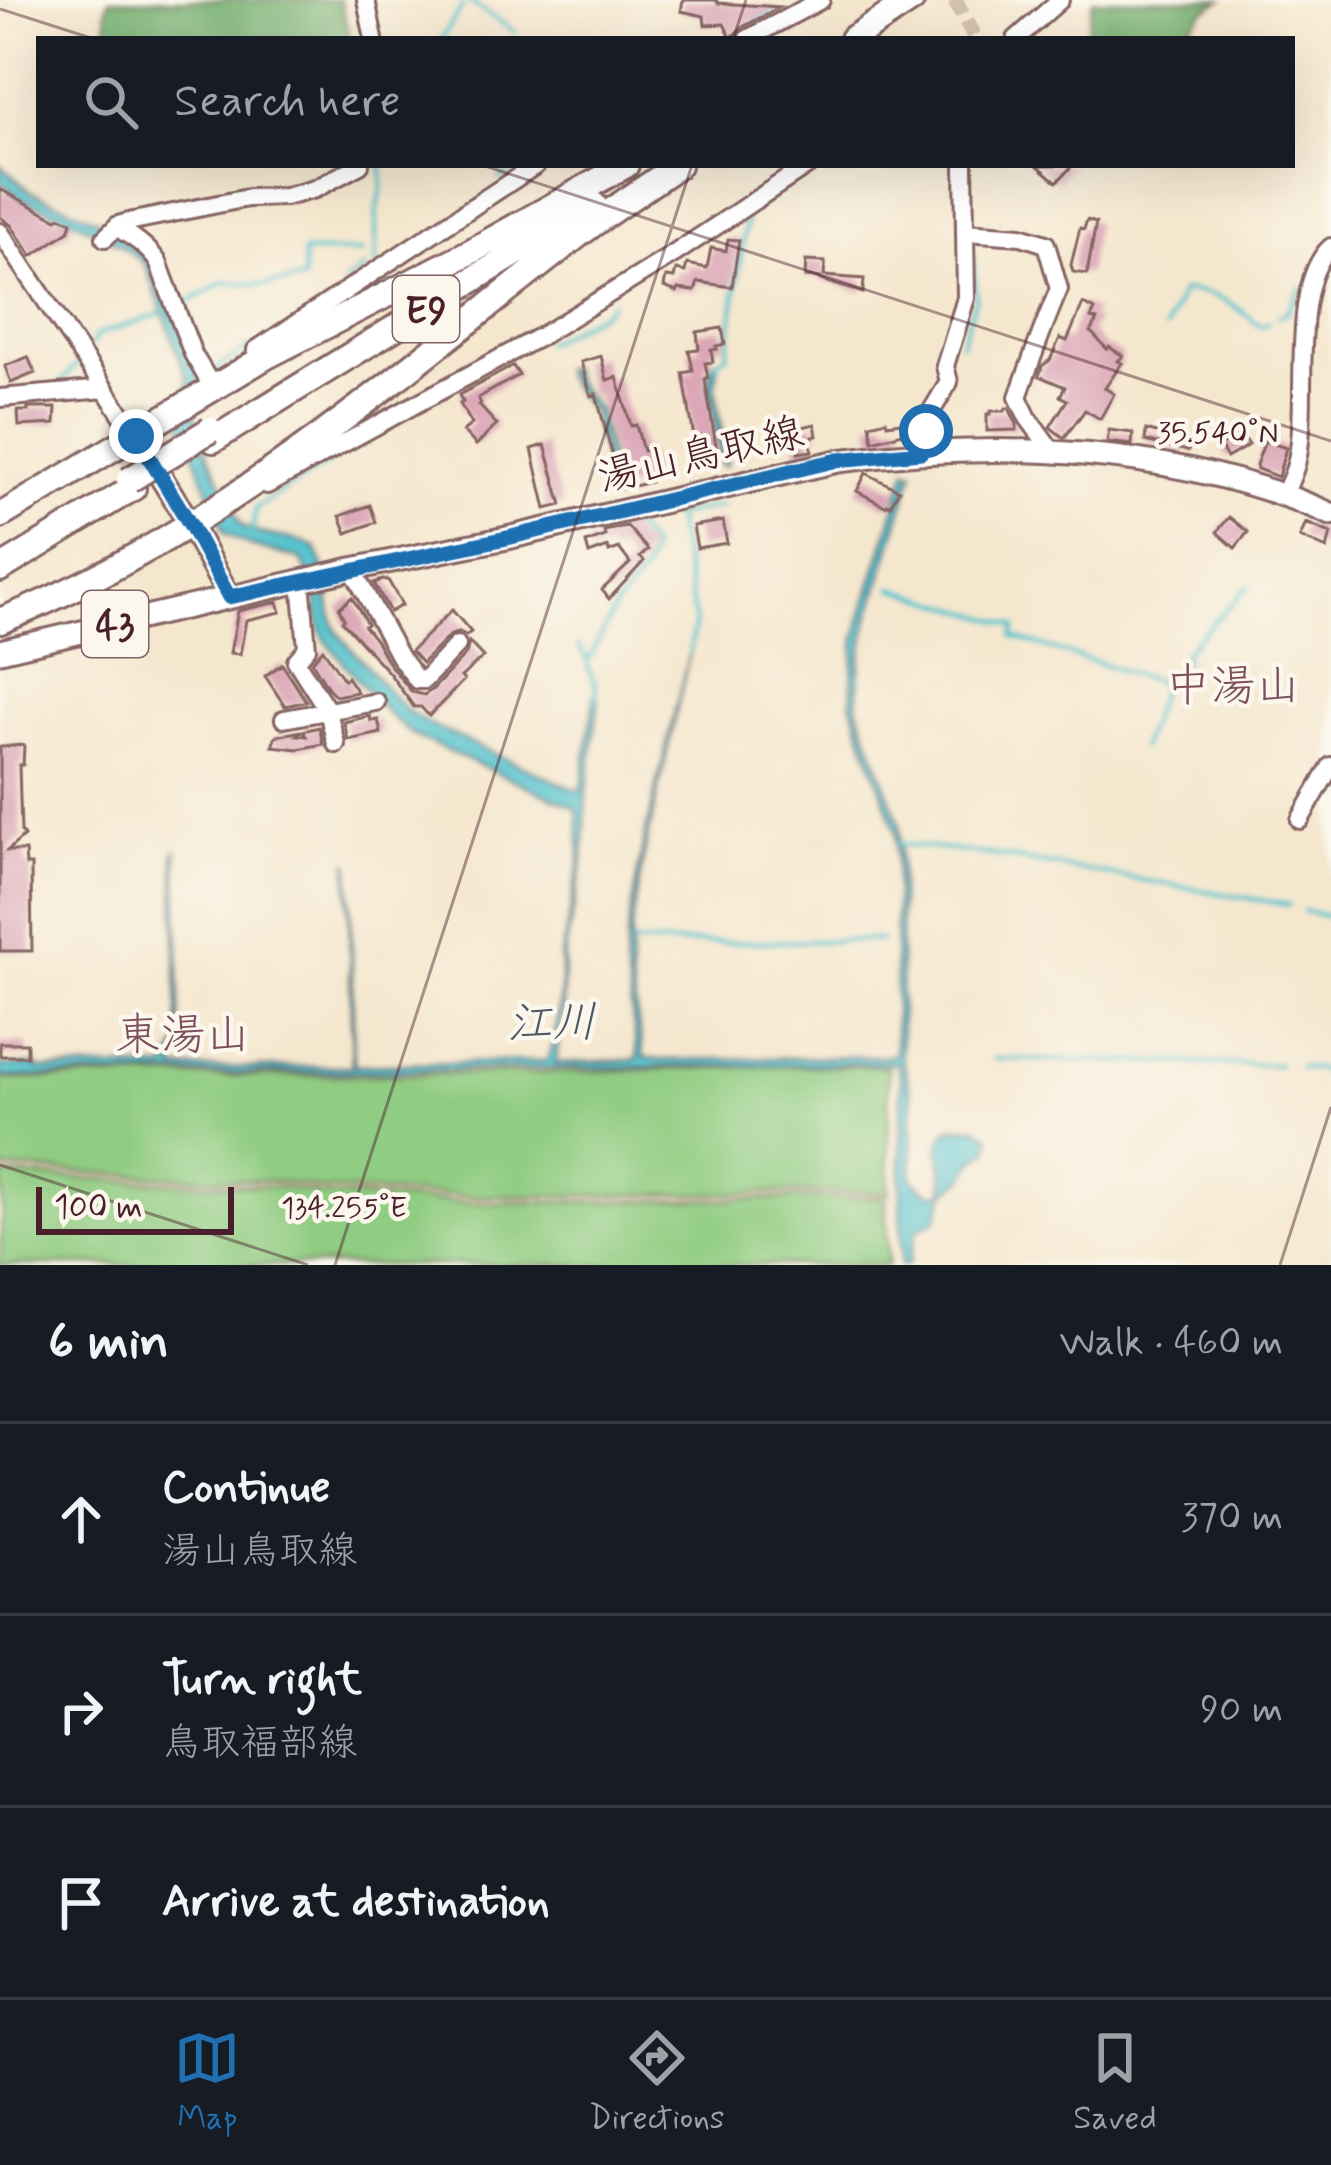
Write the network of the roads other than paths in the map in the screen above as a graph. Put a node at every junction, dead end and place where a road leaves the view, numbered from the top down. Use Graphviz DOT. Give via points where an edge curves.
graph roads {
  1 [pos="366,0"];
  2 [pos="820,0"];
  3 [pos="912,0"];
  4 [pos="1060,0"];
  5 [pos="373,36"];
  6 [pos="753,36"];
  7 [pos="857,36"];
  8 [pos="1019,36"];
  9 [pos="355,168"];
  10 [pos="531,168"];
  11 [pos="639,168"];
  12 [pos="674,168"];
  13 [pos="803,168"];
  14 [pos="964,168"];
  15 [pos="0,232"];
  16 [pos="965,232"];
  17 [pos="1331,247"];
  18 [pos="104,389"];
  19 [pos="207,391"];
  20 [pos="0,398"];
  21 [pos="136,436"];
  22 [pos="921,452"];
  23 [pos="1053,452"];
  24 [pos="131,484"];
  25 [pos="241,493"];
  26 [pos="1284,496"];
  27 [pos="1331,514"];
  28 [pos="0,516"];
  29 [pos="202,519"];
  30 [pos="0,556"];
  31 [pos="0,569"];
  32 [pos="352,569"];
  33 [pos="301,581"];
  34 [pos="229,597"];
  35 [pos="0,621"];
  36 [pos="457,645"];
  37 [pos="0,651"];
  38 [pos="376,702"];
  39 [pos="328,711"];
  40 [pos="284,719"];
  41 [pos="336,744"];
  42 [pos="1331,766"];
  43 [pos="1300,820"];
  1 -- 5 [label="street"];
  2 -- 6 [label="street"];
  3 -- 7 [label="highway"];
  4 -- 8 [label="street"];
  9 -- 19 [label="street" via="285,197 248,198 111,232 138,240 158,262"];
  10 -- 19 [label="street" via="219,375"];
  11 -- 19 [label="highway"];
  11 -- 24 [label="highway, E9" via="568,222"];
  12 -- 25 [label="highway"];
  13 -- 25 [label="street" via="542,336"];
  14 -- 16 [label="street"];
  15 -- 18 [label="street"];
  16 -- 22 [label="street" via="966,298 945,366 949,382 929,415"];
  16 -- 23 [label="street" via="1046,244 1059,289 1018,397"];
  17 -- 26 [label="street" via="1309,290 1298,459"];
  18 -- 20 [label="street"];
  18 -- 21 [label="street"];
  19 -- 21 [label="highway"];
  21 -- 28 [label="highway"];
  21 -- 29 [label="main road"];
  22 -- 23 [label="main road, 湯山鳥取線"];
  22 -- 32 [label="main road, 湯山鳥取線" via="838,460"];
  23 -- 26 [label="main road, 湯山鳥取線" via="1171,465"];
  24 -- 30 [label="highway, E9"];
  24 -- 31 [label="highway, E9"];
  25 -- 29 [label="highway"];
  26 -- 27 [label="main road, 湯山鳥取線"];
  29 -- 34 [label="main road"];
  29 -- 35 [label="highway"];
  32 -- 33 [label="main road, 湯山鳥取線"];
  32 -- 36 [label="street" via="417,680"];
  33 -- 34 [label="main road, 湯山鳥取線"];
  33 -- 39 [label="street" via="307,648 296,661"];
  34 -- 37 [label="main road, 43"];
  38 -- 39 [label="street"];
  39 -- 40 [label="street"];
  39 -- 41 [label="street"];
  42 -- 43 [label="street"];
}
